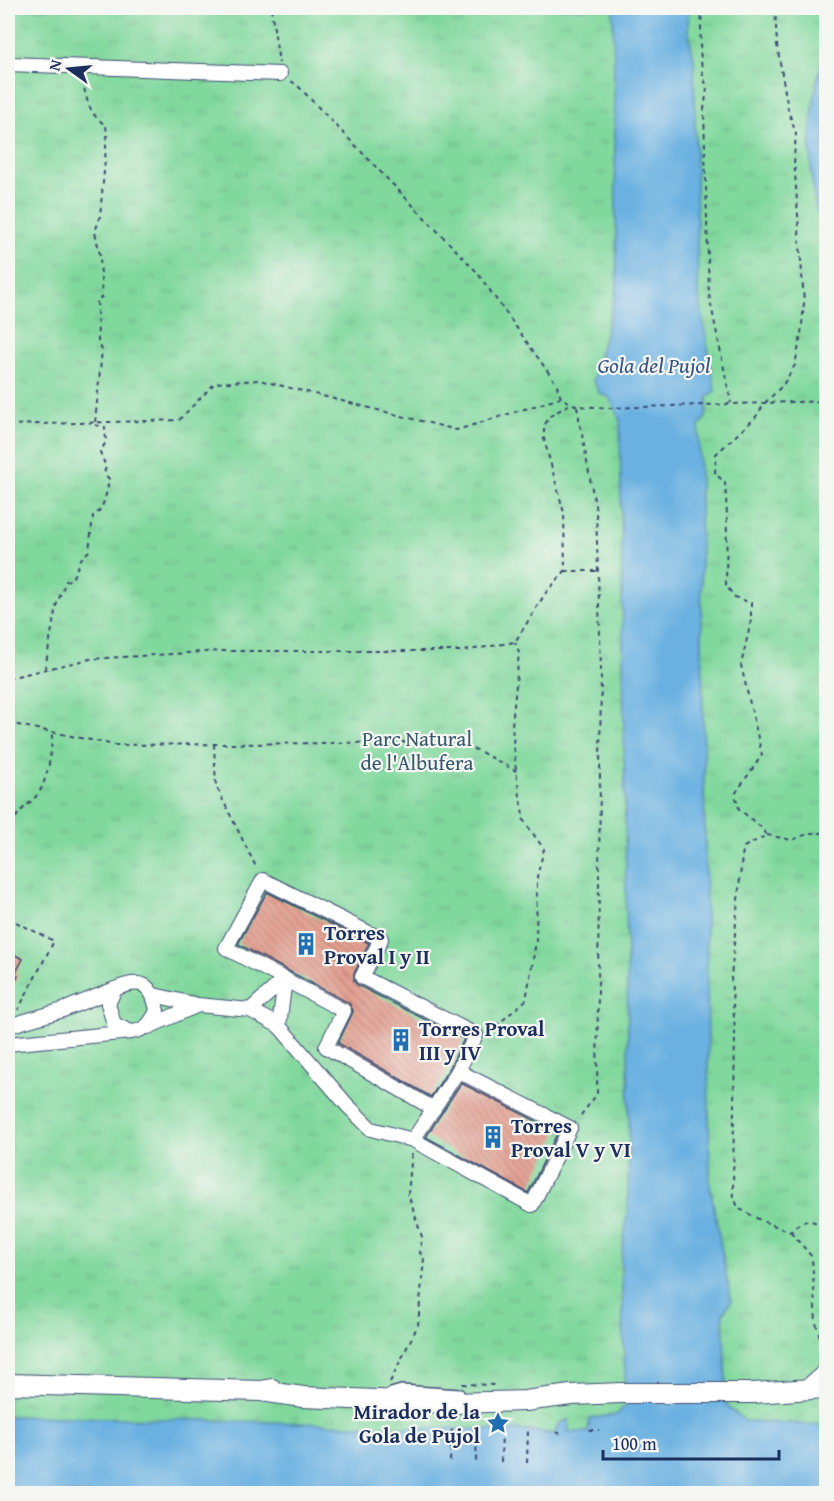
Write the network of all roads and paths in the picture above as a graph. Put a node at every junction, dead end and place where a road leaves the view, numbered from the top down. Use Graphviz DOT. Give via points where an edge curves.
graph roads {
  1 [pos="271,8"];
  2 [pos="702,8"];
  3 [pos="775,8"];
  4 [pos="8,64"];
  5 [pos="79,67"];
  6 [pos="280,74"];
  7 [pos="561,398"];
  8 [pos="826,401"];
  9 [pos="765,403"];
  10 [pos="570,404"];
  11 [pos="731,404"];
  12 [pos="577,406"];
  13 [pos="95,423"];
  14 [pos="8,425"];
  15 [pos="598,571"];
  16 [pos="565,572"];
  17 [pos="515,642"];
  18 [pos="45,669"];
  19 [pos="8,678"];
  20 [pos="8,723"];
  21 [pos="52,732"];
  22 [pos="214,744"];
  23 [pos="516,771"];
  24 [pos="826,832"];
  25 [pos="8,834"];
  26 [pos="767,835"];
  27 [pos="263,880"];
  28 [pos="8,918"];
  29 [pos="285,979"];
  30 [pos="115,989"];
  31 [pos="154,995"];
  32 [pos="198,1005"];
  33 [pos="249,1010"];
  34 [pos="18,1011"];
  35 [pos="8,1026"];
  36 [pos="279,1026"];
  37 [pos="148,1027"];
  38 [pos="130,1032"];
  39 [pos="476,1035"];
  40 [pos="8,1044"];
  41 [pos="458,1071"];
  42 [pos="435,1109"];
  43 [pos="570,1128"];
  44 [pos="413,1140"];
  45 [pos="826,1228"];
  46 [pos="791,1232"];
  47 [pos="826,1350"];
  48 [pos="826,1370"];
  49 [pos="8,1384"];
  50 [pos="806,1388"];
  51 [pos="826,1388"];
  52 [pos="744,1393"];
  53 [pos="391,1395"];
  54 [pos="826,1396"];
  55 [pos="452,1429"];
  56 [pos="477,1430"];
  57 [pos="502,1430"];
  58 [pos="528,1430"];
  59 [pos="589,1430"];
  60 [pos="599,1430"];
  61 [pos="555,1432"];
  62 [pos="564,1435"];
  63 [pos="450,1461"];
  64 [pos="476,1461"];
  65 [pos="501,1462"];
  66 [pos="527,1463"];
  1 -- 6 [label="path"];
  2 -- 11 [label="path" via="700,48 707,88 709,295"];
  3 -- 9 [label="path" via="777,45 796,134 794,158 804,303 795,365 783,386"];
  4 -- 5 [label="street"];
  5 -- 6 [label="street"];
  5 -- 13 [label="path" via="88,102 96,119 106,125 107,136 100,217 94,232 100,255 102,297 97,300 98,341 102,350"];
  6 -- 7 [label="path" via="297,85 476,271 556,383"];
  7 -- 10 [label="path"];
  7 -- 13 [label="path" via="458,430 259,380 215,382 179,420"];
  8 -- 9 [label="path"];
  9 -- 11 [label="path"];
  9 -- 26 [label="path" via="755,418 716,454 715,474 725,482 726,586 735,597 751,603 741,665 762,755 735,794 739,809"];
  10 -- 12 [label="path"];
  10 -- 16 [label="path" via="550,416 544,426 564,513"];
  11 -- 12 [label="path"];
  12 -- 15 [label="path" via="596,511"];
  13 -- 14 [label="path"];
  13 -- 18 [label="path" via="105,427 106,442 100,452 109,480 99,512 93,516 89,551 72,579 66,581 56,606"];
  15 -- 16 [label="path"];
  15 -- 43 [label="path" via="601,679 597,1094"];
  16 -- 17 [label="path" via="545,594"];
  17 -- 18 [label="path" via="463,651 196,652 90,658"];
  17 -- 23 [label="path" via="519,653 512,726"];
  18 -- 19 [label="path"];
  20 -- 21 [label="path"];
  21 -- 22 [label="path" via="115,745"];
  21 -- 25 [label="path" via="41,789 17,815"];
  22 -- 23 [label="path" via="439,742 477,750"];
  22 -- 27 [label="path" via="216,786"];
  23 -- 39 [label="path" via="524,821 544,849 537,877 536,942 526,1000 487,1034"];
  24 -- 26 [label="path" via="810,832 792,840"];
  26 -- 46 [label="path" via="744,847 742,856 731,978 735,1030 733,1193 738,1208"];
  27 -- 29 [label="street" via="226,948"];
  27 -- 39 [label="street" via="381,939 362,977"];
  28 -- 34 [label="path" via="54,941"];
  29 -- 33 [label="street"];
  29 -- 36 [label="street"];
  29 -- 42 [label="street" via="344,1011 326,1047"];
  30 -- 31 [label="street" via="131,982 143,985"];
  30 -- 35 [label="street"];
  30 -- 38 [label="street" via="108,1004 114,1024"];
  31 -- 32 [label="street"];
  31 -- 37 [label="street" via="157,1011"];
  32 -- 33 [label="street"];
  32 -- 37 [label="street"];
  33 -- 36 [label="street"];
  36 -- 44 [label="street" via="371,1129"];
  37 -- 38 [label="street"];
  38 -- 40 [label="street"];
  39 -- 41 [label="street"];
  41 -- 42 [label="street"];
  41 -- 43 [label="street"];
  42 -- 44 [label="street"];
  43 -- 44 [label="street" via="532,1205"];
  44 -- 53 [label="path" via="408,1194 423,1237 420,1253 424,1258 418,1325"];
  45 -- 46 [label="path" via="814,1221 804,1221"];
  46 -- 47 [label="path" via="812,1257 816,1323"];
  48 -- 50 [label="street"];
  49 -- 53 [label="main road" via="261,1391 286,1388"];
  50 -- 51 [label="main road"];
  50 -- 52 [label="main road"];
  52 -- 53 [label="main road" via="571,1395 473,1391 455,1398 448,1394"];
  52 -- 54 [label="main road"];
  55 -- 63 [label="path"];
  56 -- 64 [label="path"];
  57 -- 65 [label="path"];
  58 -- 66 [label="path"];
  59 -- 60 [label="path"];
  61 -- 62 [label="path"];
}
